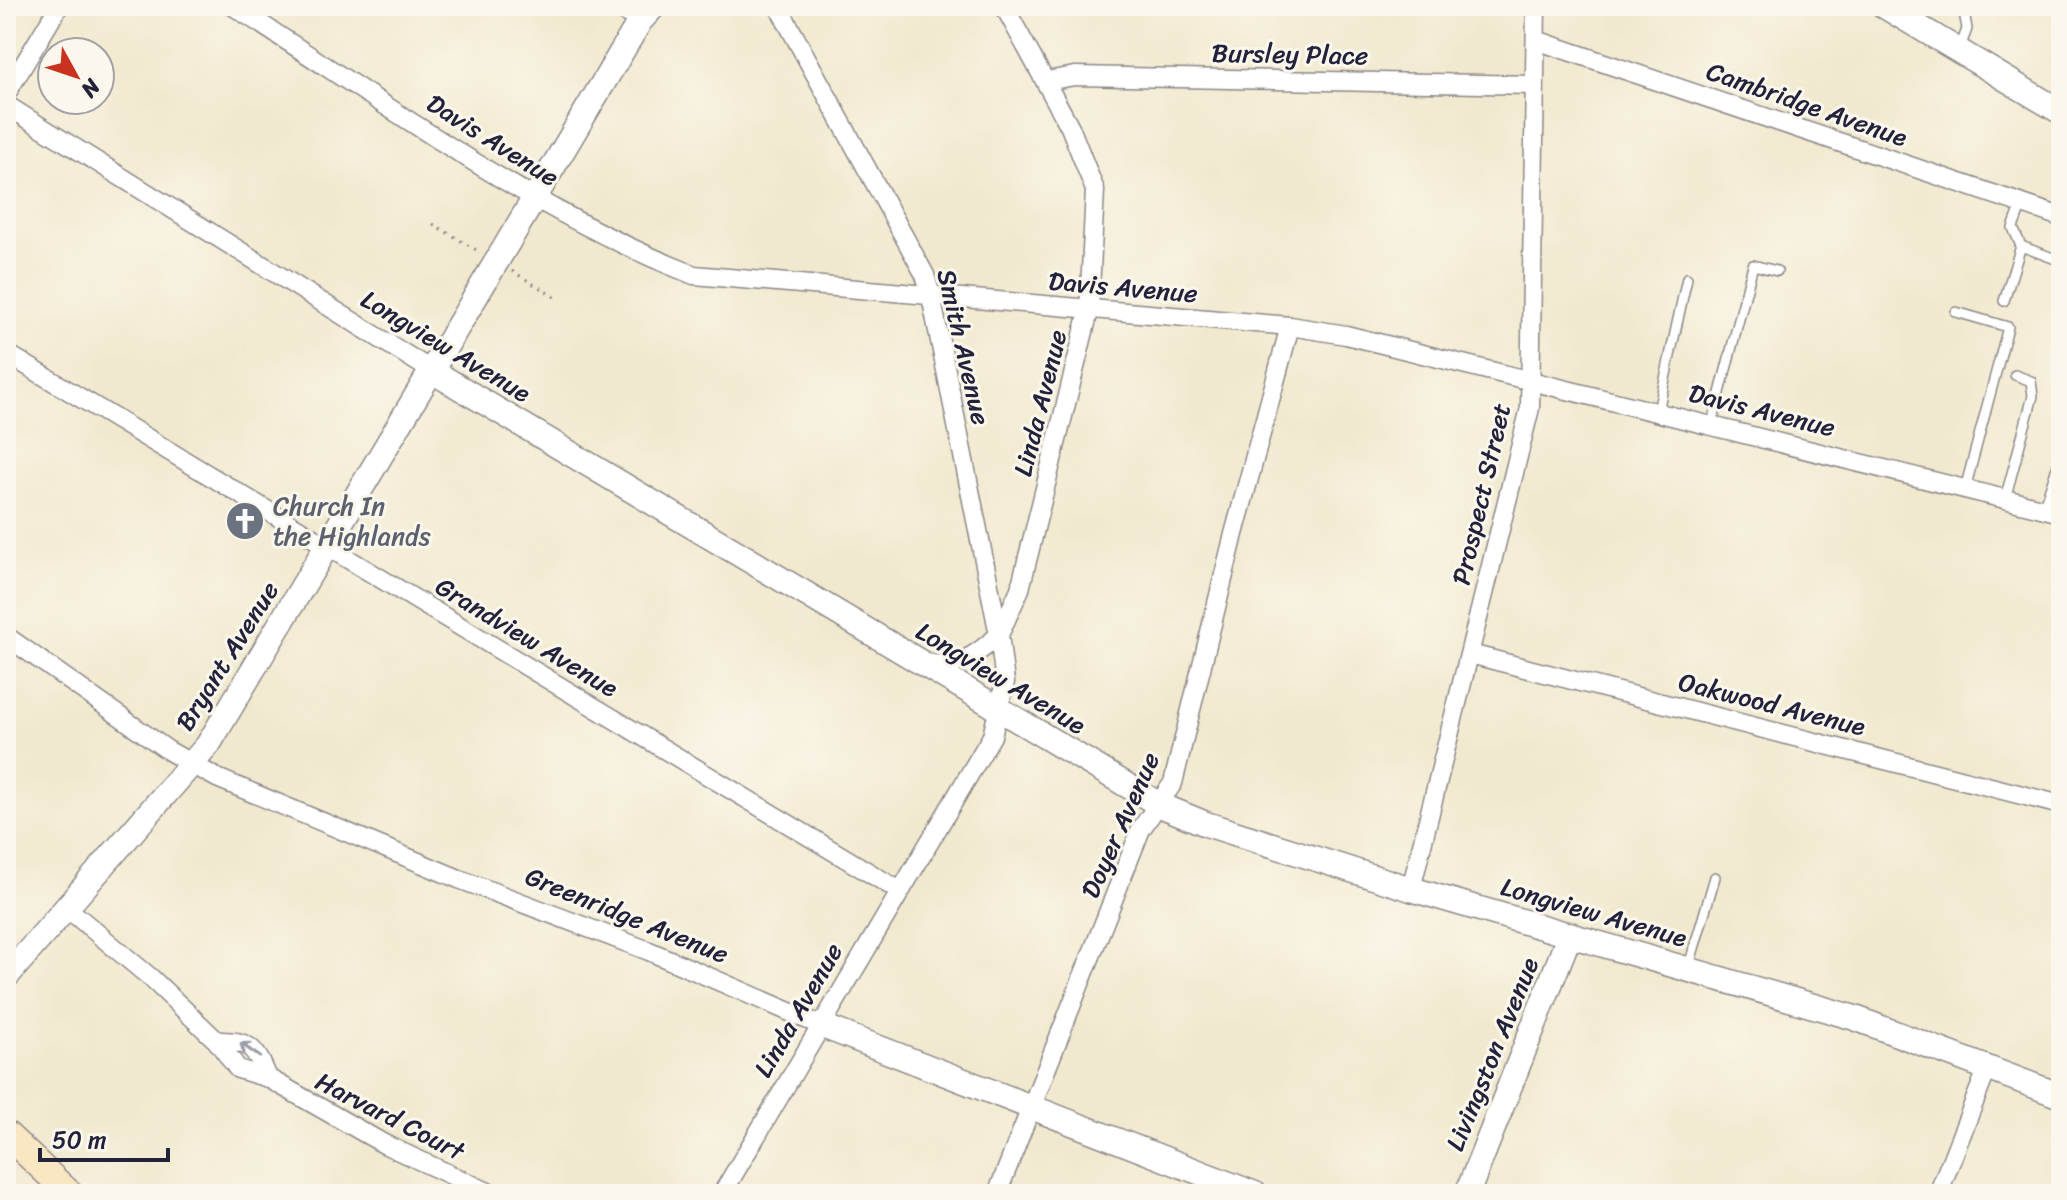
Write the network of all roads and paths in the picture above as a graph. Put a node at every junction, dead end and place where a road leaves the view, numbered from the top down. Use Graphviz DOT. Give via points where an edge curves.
graph roads {
  1 [pos="59,6"];
  2 [pos="233,6"];
  3 [pos="615,6"];
  4 [pos="778,6"];
  5 [pos="1004,6"];
  6 [pos="1536,6"];
  7 [pos="1884,6"];
  8 [pos="1963,6"];
  9 [pos="647,14"];
  10 [pos="1922,16"];
  11 [pos="1536,40"];
  12 [pos="1959,51"];
  13 [pos="1046,81"];
  14 [pos="1534,85"];
  15 [pos="6,94"];
  16 [pos="6,105"];
  17 [pos="2061,112"];
  18 [pos="535,198"];
  19 [pos="2022,204"];
  20 [pos="2061,217"];
  21 [pos="2021,246"];
  22 [pos="2061,261"];
  23 [pos="1777,271"];
  24 [pos="1687,278"];
  25 [pos="931,296"];
  26 [pos="2004,301"];
  27 [pos="1089,311"];
  28 [pos="1956,312"];
  29 [pos="1290,326"];
  30 [pos="6,353"];
  31 [pos="432,371"];
  32 [pos="2015,375"];
  33 [pos="1530,380"];
  34 [pos="1658,411"];
  35 [pos="1712,424"];
  36 [pos="2061,456"];
  37 [pos="1965,489"];
  38 [pos="2005,499"];
  39 [pos="2052,511"];
  40 [pos="326,546"];
  41 [pos="999,635"];
  42 [pos="6,636"];
  43 [pos="1470,654"];
  44 [pos="914,659"];
  45 [pos="1000,710"];
  46 [pos="191,763"];
  47 [pos="1160,805"];
  48 [pos="2061,805"];
  49 [pos="1715,877"];
  50 [pos="1411,889"];
  51 [pos="898,890"];
  52 [pos="67,908"];
  53 [pos="1570,934"];
  54 [pos="1688,969"];
  55 [pos="6,977"];
  56 [pos="820,1025"];
  57 [pos="1988,1067"];
  58 [pos="2061,1096"];
  59 [pos="1032,1108"];
  60 [pos="6,1134"];
  61 [pos="70,1194"];
  62 [pos="492,1194"];
  63 [pos="722,1194"];
  64 [pos="997,1194"];
  65 [pos="1255,1194"];
  66 [pos="1467,1194"];
  67 [pos="1938,1194"];
  1 -- 15 [label="street"];
  2 -- 18 [label="street, Davis Avenue"];
  3 -- 9 [label="street"];
  4 -- 25 [label="street, Smith Avenue" via="925,275"];
  5 -- 13 [label="street, Linda Avenue"];
  6 -- 11 [label="street, Prospect Street"];
  7 -- 10 [label="street"];
  8 -- 12 [label="lane" via="1967,29"];
  9 -- 18 [label="street, Bryant Avenue"];
  10 -- 12 [label="street"];
  11 -- 14 [label="street, Prospect Street"];
  11 -- 19 [label="street, Cambridge Avenue"];
  12 -- 17 [label="street"];
  13 -- 14 [label="street, Bursley Place" via="1075,76"];
  13 -- 27 [label="street, Linda Avenue" via="1095,190"];
  14 -- 33 [label="street, Prospect Street"];
  16 -- 31 [label="street, Longview Avenue"];
  18 -- 25 [label="street, Davis Avenue" via="642,256 694,275"];
  18 -- 31 [label="street, Bryant Avenue"];
  19 -- 20 [label="street, Cambridge Avenue"];
  19 -- 21 [label="lane" via="2013,228"];
  21 -- 22 [label="lane"];
  21 -- 26 [label="lane"];
  23 -- 35 [label="lane" via="1753,265"];
  24 -- 34 [label="lane"];
  25 -- 27 [label="street, Davis Avenue"];
  25 -- 41 [label="street, Smith Avenue"];
  27 -- 29 [label="street, Davis Avenue"];
  27 -- 41 [label="street, Linda Avenue" via="1020,589"];
  28 -- 37 [label="lane" via="2008,327"];
  29 -- 33 [label="street, Davis Avenue"];
  29 -- 47 [label="street, Doyer Avenue" via="1173,783"];
  30 -- 40 [label="street, Grandview Avenue"];
  31 -- 40 [label="street, Bryant Avenue"];
  31 -- 44 [label="street, Longview Avenue"];
  32 -- 38 [label="lane" via="2031,381 2033,396"];
  33 -- 34 [label="street, Davis Avenue"];
  33 -- 43 [label="street, Prospect Street" via="1530,408"];
  34 -- 35 [label="street, Davis Avenue"];
  35 -- 37 [label="street, Davis Avenue"];
  36 -- 39 [label="lane"];
  37 -- 38 [label="street, Davis Avenue"];
  38 -- 39 [label="street, Davis Avenue"];
  40 -- 46 [label="street, Bryant Avenue" via="208,745"];
  40 -- 51 [label="street, Grandview Avenue"];
  41 -- 44 [label="street, Linda Avenue" via="955,665"];
  41 -- 45 [label="street, Linda Avenue" via="1005,682"];
  42 -- 46 [label="street, Greenridge Avenue"];
  43 -- 48 [label="street, Oakwood Avenue"];
  43 -- 50 [label="street, Prospect Street"];
  44 -- 45 [label="street, Longview Avenue"];
  45 -- 47 [label="street, Longview Avenue"];
  45 -- 51 [label="street, Linda Avenue" via="992,736"];
  46 -- 52 [label="street, Bryant Avenue"];
  46 -- 56 [label="street, Greenridge Avenue" via="459,879 649,951"];
  47 -- 50 [label="street, Longview Avenue"];
  47 -- 59 [label="street, Doyer Avenue" via="1141,829"];
  49 -- 54 [label="lane"];
  50 -- 53 [label="street, Longview Avenue"];
  51 -- 56 [label="street, Linda Avenue"];
  52 -- 55 [label="street, Bryant Avenue"];
  52 -- 62 [label="street, Harvard Court" via="151,978 217,1041 238,1069 268,1078 384,1144"];
  53 -- 54 [label="street, Longview Avenue"];
  53 -- 66 [label="street, Livingston Avenue"];
  54 -- 57 [label="street, Longview Avenue" via="1855,1018"];
  56 -- 59 [label="street, Greenridge Avenue"];
  56 -- 63 [label="street, Linda Avenue"];
  57 -- 58 [label="street, Longview Avenue"];
  57 -- 67 [label="street"];
  59 -- 64 [label="street, Doyer Avenue"];
  59 -- 65 [label="street, Greenridge Avenue"];
  60 -- 61 [label="main road"];
}
